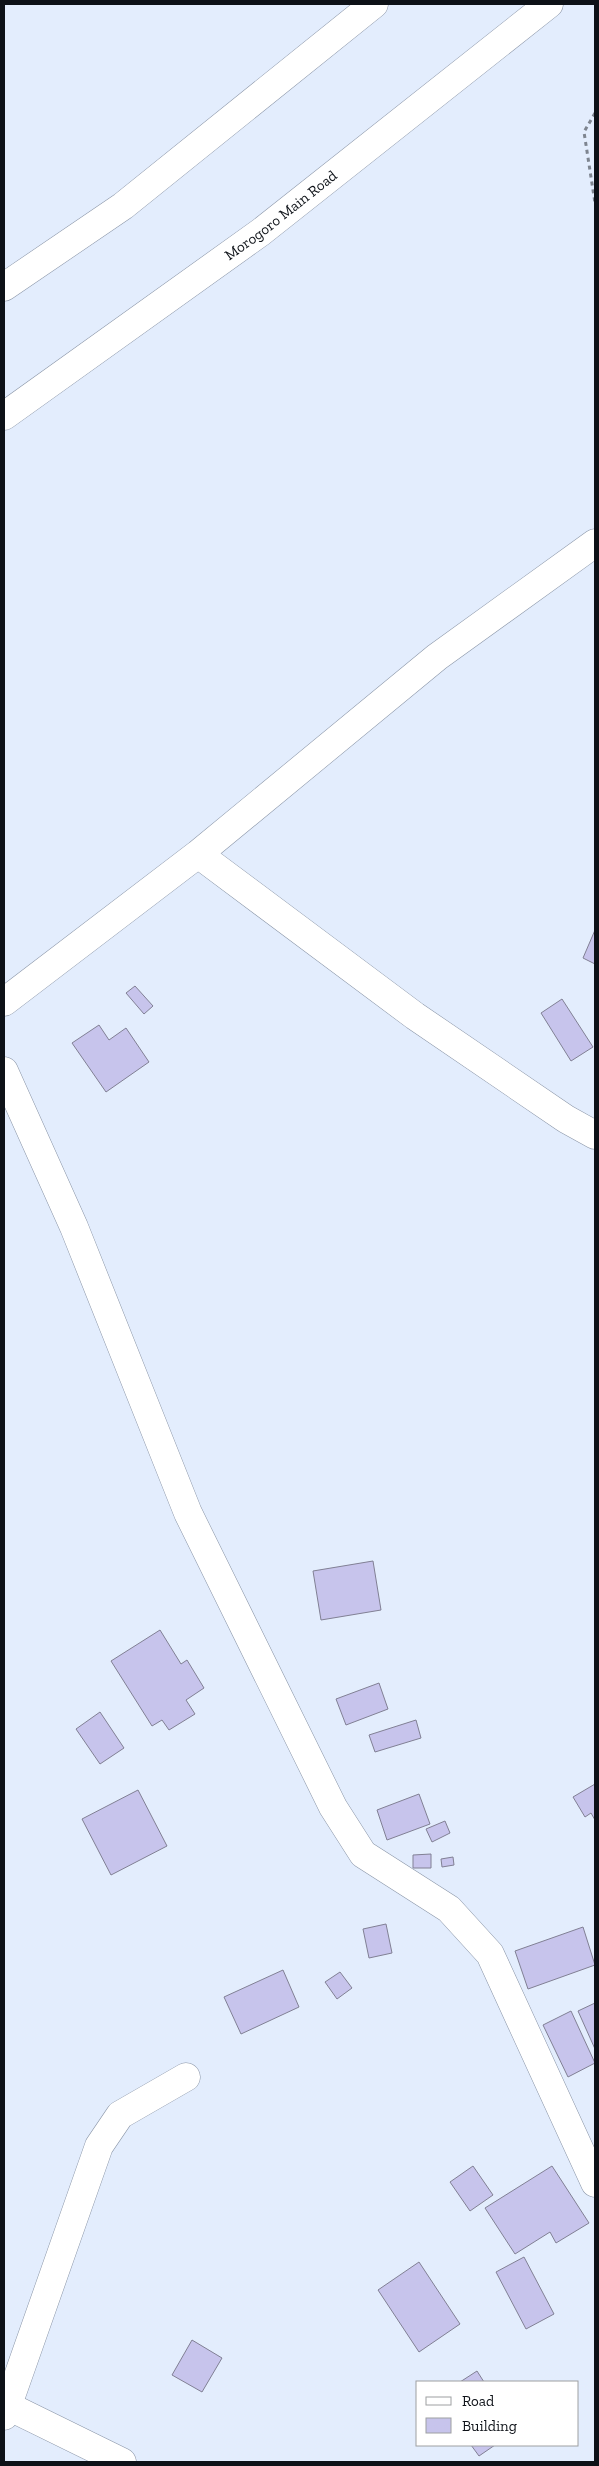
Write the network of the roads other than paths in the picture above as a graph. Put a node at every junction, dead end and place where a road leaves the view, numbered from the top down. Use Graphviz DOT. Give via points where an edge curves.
graph roads {
  1 [pos="374,4"];
  2 [pos="549,4"];
  3 [pos="4,287"];
  4 [pos="4,416"];
  5 [pos="595,543"];
  6 [pos="198,854"];
  7 [pos="4,1002"];
  8 [pos="4,1070"];
  9 [pos="595,1135"];
  10 [pos="186,2077"];
  11 [pos="595,2183"];
  12 [pos="5,2408"];
  13 [pos="122,2462"];
  1 -- 3 [label="main road" via="123,206"];
  2 -- 4 [label="main road, Morogoro Main Road" via="261,232"];
  5 -- 6 [label="main road" via="437,657"];
  6 -- 7 [label="main road"];
  6 -- 9 [label="main road" via="415,1016 566,1120"];
  8 -- 11 [label="main road" via="74,1227 188,1513 333,1807 363,1854 449,1909 490,1954"];
  10 -- 12 [label="main road" via="120,2115 99,2146"];
  12 -- 13 [label="main road"];
}
